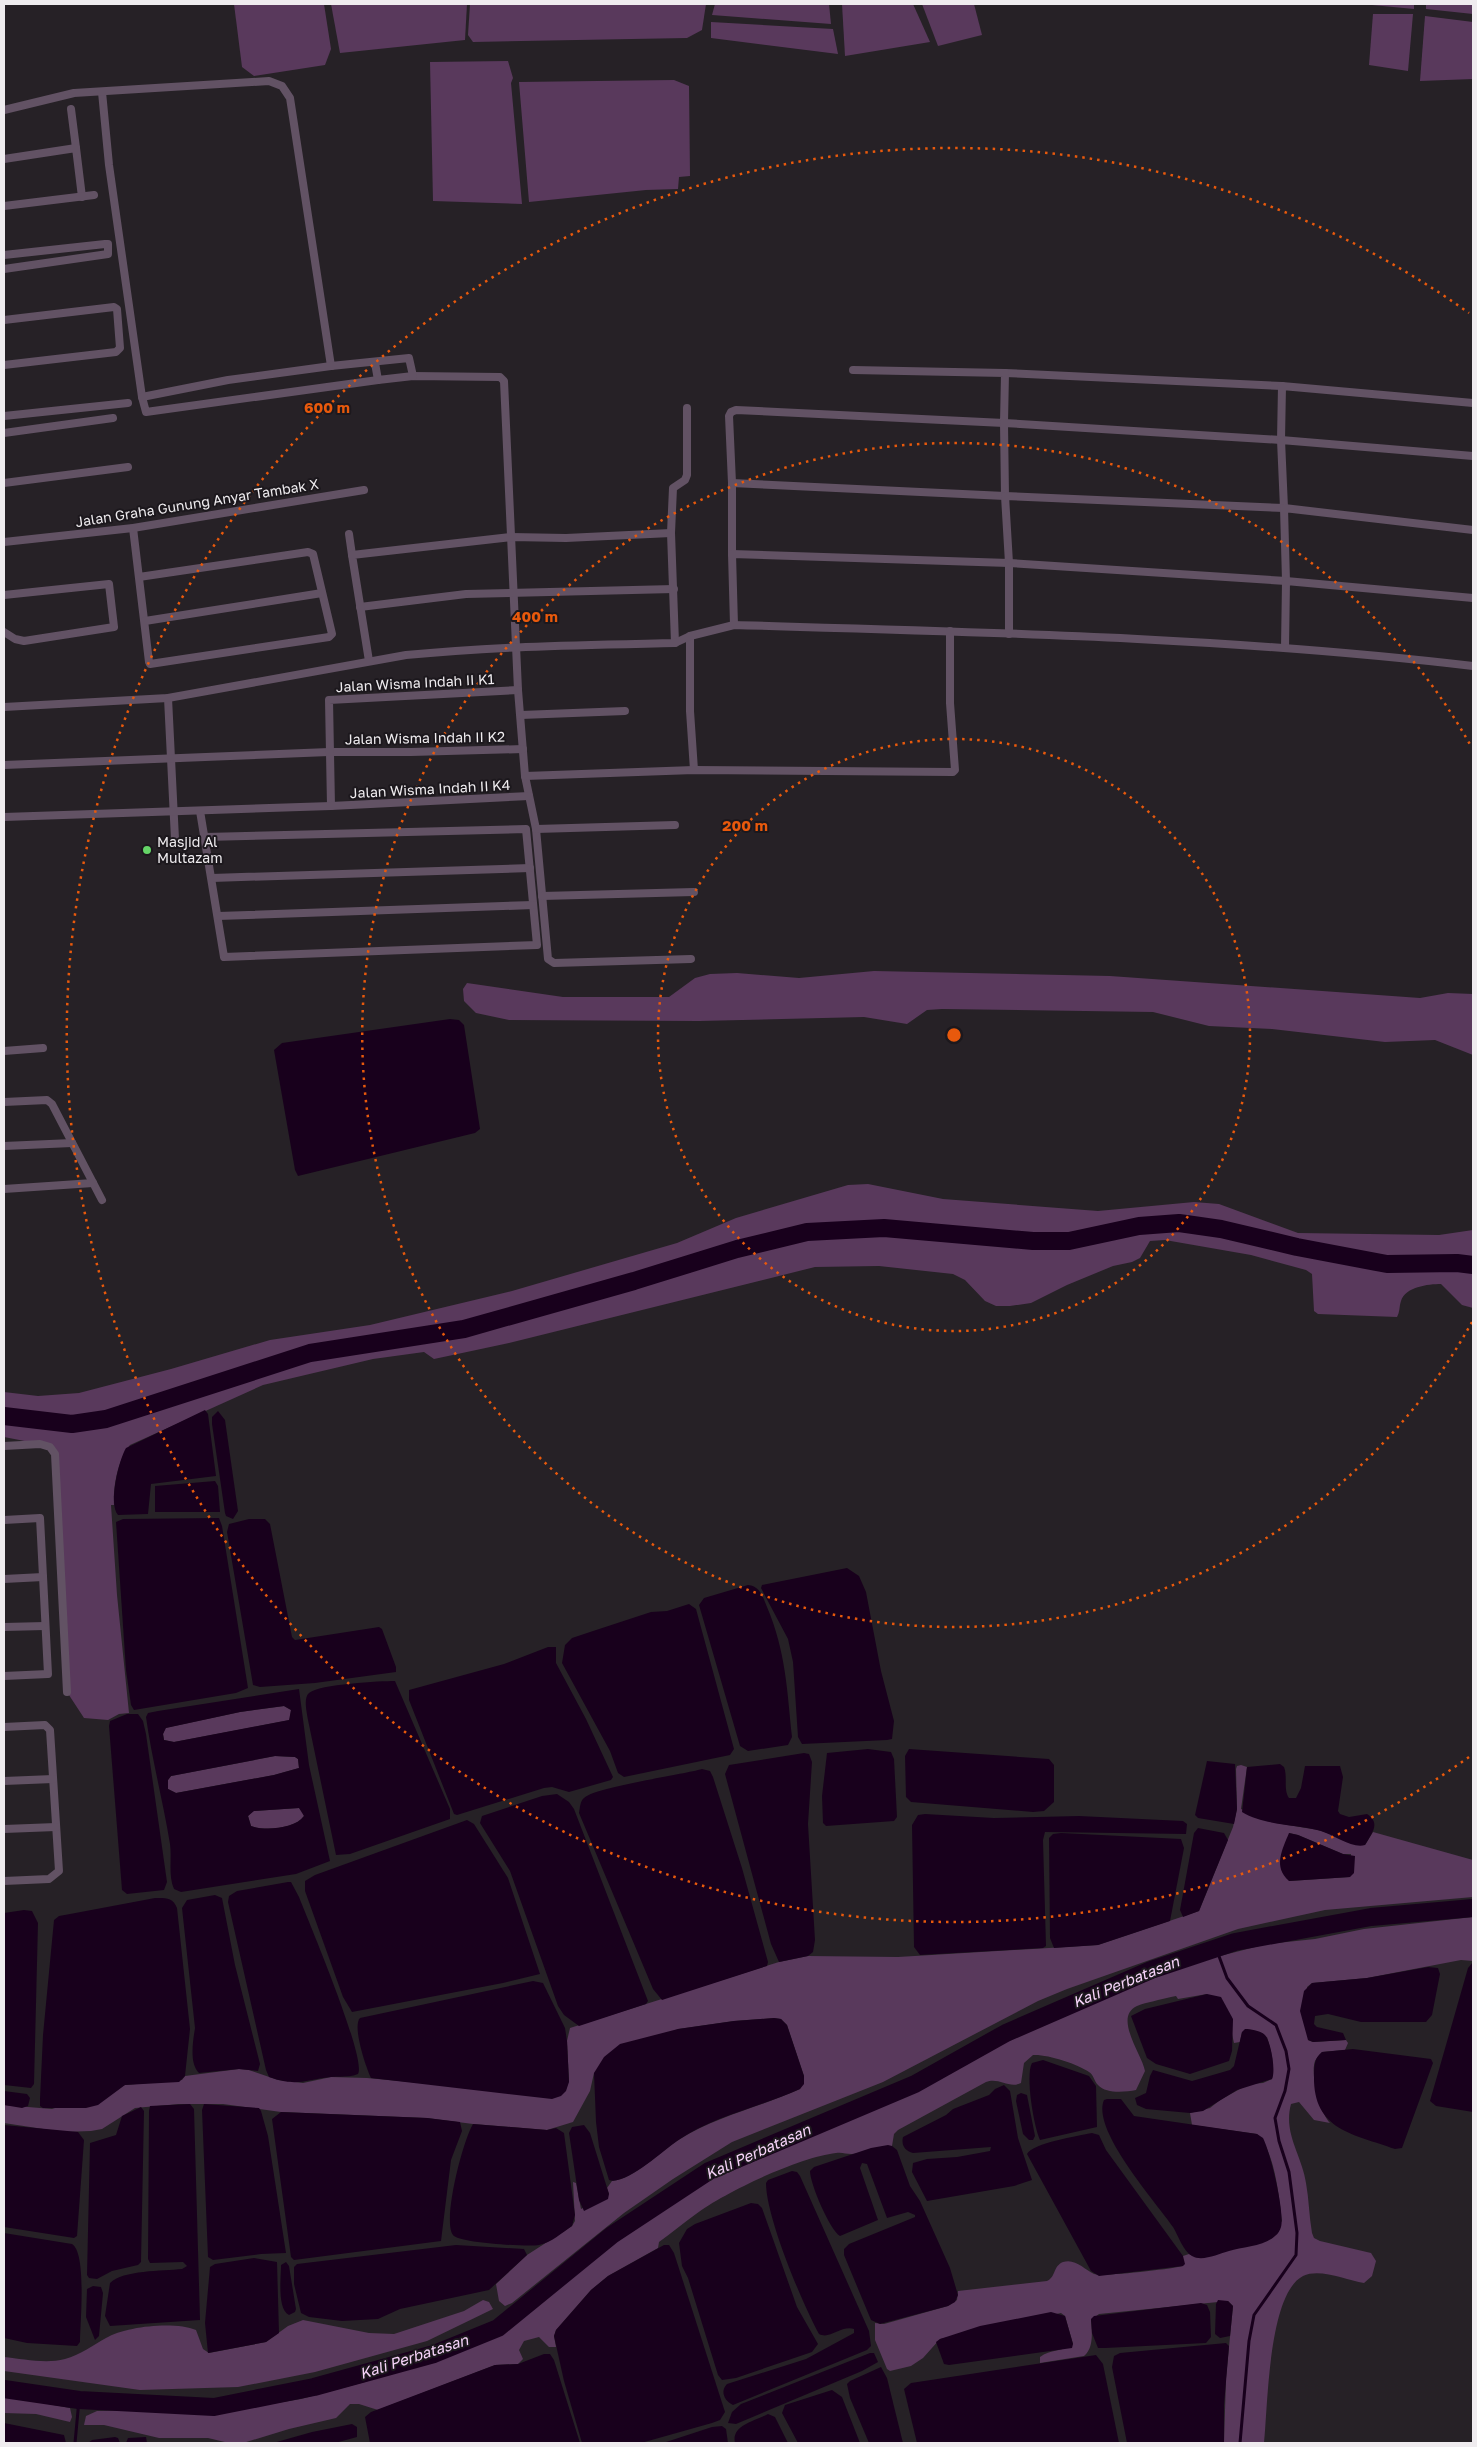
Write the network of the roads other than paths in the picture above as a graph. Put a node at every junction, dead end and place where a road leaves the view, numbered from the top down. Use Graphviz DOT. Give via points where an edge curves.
graph roads {
  1 [pos="102,92"];
  2 [pos="4,110"];
  3 [pos="71,110"];
  4 [pos="76,148"];
  5 [pos="4,159"];
  6 [pos="94,194"];
  7 [pos="82,197"];
  8 [pos="4,206"];
  9 [pos="4,255"];
  10 [pos="4,269"];
  11 [pos="4,320"];
  12 [pos="4,365"];
  13 [pos="331,366"];
  14 [pos="412,368"];
  15 [pos="377,370"];
  16 [pos="853,370"];
  17 [pos="1004,373"];
  18 [pos="1282,386"];
  19 [pos="142,397"];
  20 [pos="128,403"];
  21 [pos="1473,403"];
  22 [pos="687,408"];
  23 [pos="9,417"];
  24 [pos="113,418"];
  25 [pos="1004,423"];
  26 [pos="13,431"];
  27 [pos="4,433"];
  28 [pos="1281,440"];
  29 [pos="1473,456"];
  30 [pos="128,467"];
  31 [pos="732,482"];
  32 [pos="4,483"];
  33 [pos="364,490"];
  34 [pos="1004,496"];
  35 [pos="1284,508"];
  36 [pos="133,528"];
  37 [pos="1473,530"];
  38 [pos="671,533"];
  39 [pos="349,534"];
  40 [pos="511,537"];
  41 [pos="4,542"];
  42 [pos="732,554"];
  43 [pos="352,556"];
  44 [pos="1009,563"];
  45 [pos="139,577"];
  46 [pos="1286,582"];
  47 [pos="674,589"];
  48 [pos="513,592"];
  49 [pos="322,593"];
  50 [pos="4,595"];
  51 [pos="1473,598"];
  52 [pos="360,607"];
  53 [pos="145,621"];
  54 [pos="734,625"];
  55 [pos="950,631"];
  56 [pos="4,632"];
  57 [pos="1009,634"];
  58 [pos="690,636"];
  59 [pos="675,643"];
  60 [pos="516,647"];
  61 [pos="1285,648"];
  62 [pos="369,661"];
  63 [pos="1473,666"];
  64 [pos="518,690"];
  65 [pos="168,698"];
  66 [pos="4,707"];
  67 [pos="625,711"];
  68 [pos="521,715"];
  69 [pos="523,749"];
  70 [pos="329,752"];
  71 [pos="172,759"];
  72 [pos="4,765"];
  73 [pos="694,770"];
  74 [pos="525,776"];
  75 [pos="529,796"];
  76 [pos="331,806"];
  77 [pos="173,811"];
  78 [pos="200,811"];
  79 [pos="4,817"];
  80 [pos="675,825"];
  81 [pos="536,829"];
  82 [pos="205,837"];
  83 [pos="175,839"];
  84 [pos="530,868"];
  85 [pos="212,878"];
  86 [pos="694,892"];
  87 [pos="542,896"];
  88 [pos="534,906"];
  89 [pos="218,916"];
  90 [pos="691,959"];
  91 [pos="43,1048"];
  92 [pos="4,1051"];
  93 [pos="4,1102"];
  94 [pos="72,1143"];
  95 [pos="4,1146"];
  96 [pos="93,1183"];
  97 [pos="4,1189"];
  98 [pos="102,1200"];
  99 [pos="4,1446"];
  100 [pos="4,1520"];
  101 [pos="42,1577"];
  102 [pos="4,1579"];
  103 [pos="45,1626"];
  104 [pos="4,1627"];
  105 [pos="4,1676"];
  106 [pos="67,1692"];
  107 [pos="4,1727"];
  108 [pos="53,1779"];
  109 [pos="4,1781"];
  110 [pos="56,1827"];
  111 [pos="4,1830"];
  112 [pos="4,1881"];
  1 -- 2 [label="street" via="58,96"];
  1 -- 13 [label="street" via="270,81 282,86 290,98"];
  1 -- 19 [label="street" via="109,165"];
  3 -- 4 [label="street"];
  4 -- 5 [label="street"];
  4 -- 7 [label="street"];
  6 -- 7 [label="street"];
  7 -- 8 [label="street"];
  9 -- 10 [label="street" via="108,244 105,256"];
  11 -- 12 [label="street" via="114,306 117,308 120,348 116,352"];
  13 -- 15 [label="street"];
  13 -- 19 [label="street" via="228,380"];
  14 -- 15 [label="street"];
  14 -- 15 [label="street" via="409,358"];
  14 -- 40 [label="street" via="500,377 504,381"];
  15 -- 19 [label="street" via="146,412"];
  16 -- 17 [label="street"];
  17 -- 18 [label="street"];
  17 -- 25 [label="street"];
  18 -- 21 [label="street"];
  18 -- 28 [label="street"];
  20 -- 23 [label="street"];
  22 -- 38 [label="street" via="687,475 673,488"];
  23 -- 26 [label="street"];
  24 -- 26 [label="street"];
  25 -- 28 [label="street"];
  25 -- 31 [label="street" via="736,410 729,416"];
  25 -- 34 [label="street"];
  26 -- 27 [label="street"];
  28 -- 29 [label="street"];
  28 -- 35 [label="street"];
  30 -- 32 [label="street"];
  31 -- 34 [label="street"];
  31 -- 42 [label="street"];
  33 -- 36 [label="street, Jalan Graha Gunung Anyar Tambak X"];
  34 -- 35 [label="street"];
  34 -- 44 [label="street"];
  35 -- 37 [label="street"];
  35 -- 46 [label="street"];
  36 -- 41 [label="street, Jalan Graha Gunung Anyar Tambak X"];
  36 -- 45 [label="street"];
  38 -- 40 [label="street"];
  38 -- 47 [label="street"];
  39 -- 43 [label="street"];
  40 -- 43 [label="street"];
  40 -- 48 [label="street"];
  42 -- 44 [label="street"];
  42 -- 54 [label="street"];
  43 -- 52 [label="street"];
  44 -- 46 [label="street"];
  44 -- 57 [label="street"];
  45 -- 49 [label="street" via="308,552 313,554"];
  45 -- 53 [label="street"];
  46 -- 51 [label="street"];
  46 -- 61 [label="street"];
  47 -- 48 [label="street"];
  47 -- 59 [label="street"];
  48 -- 52 [label="street" via="466,594"];
  48 -- 60 [label="street"];
  49 -- 53 [label="street"];
  49 -- 53 [label="street" via="332,634 329,637 153,665 149,662"];
  50 -- 56 [label="street" via="110,584 114,627 24,641"];
  52 -- 62 [label="street"];
  54 -- 55 [label="street"];
  54 -- 58 [label="street"];
  55 -- 57 [label="street"];
  55 -- 73 [label="street" via="953,772"];
  57 -- 61 [label="street"];
  58 -- 59 [label="street"];
  58 -- 73 [label="street"];
  59 -- 60 [label="street"];
  60 -- 62 [label="street" via="440,651"];
  60 -- 64 [label="street"];
  61 -- 63 [label="street"];
  62 -- 65 [label="street"];
  64 -- 68 [label="street"];
  64 -- 70 [label="street, Jalan Wisma Indah II K1" via="332,699 328,702"];
  65 -- 66 [label="street"];
  65 -- 71 [label="street"];
  67 -- 68 [label="street"];
  68 -- 69 [label="street"];
  69 -- 70 [label="street, Jalan Wisma Indah II K2"];
  69 -- 74 [label="street"];
  70 -- 71 [label="street, Jalan Wisma Indah II K2"];
  70 -- 76 [label="street, Jalan Wisma Indah II K1"];
  71 -- 72 [label="street, Jalan Wisma Indah II K2"];
  71 -- 77 [label="street"];
  73 -- 74 [label="street"];
  74 -- 75 [label="street"];
  75 -- 76 [label="street, Jalan Wisma Indah II K4"];
  75 -- 81 [label="street"];
  76 -- 78 [label="street, Jalan Wisma Indah II K4"];
  77 -- 78 [label="street, Jalan Wisma Indah II K4"];
  77 -- 79 [label="street, Jalan Wisma Indah II K4"];
  77 -- 83 [label="street"];
  78 -- 82 [label="street"];
  80 -- 81 [label="street"];
  81 -- 87 [label="street"];
  82 -- 84 [label="street" via="526,829"];
  82 -- 85 [label="street"];
  84 -- 85 [label="street"];
  84 -- 88 [label="street"];
  85 -- 89 [label="street"];
  86 -- 87 [label="street"];
  87 -- 90 [label="street" via="548,959 554,963"];
  88 -- 89 [label="street"];
  88 -- 89 [label="street" via="537,945 224,957"];
  91 -- 92 [label="street"];
  93 -- 94 [label="street" via="47,1100"];
  94 -- 95 [label="street"];
  94 -- 96 [label="street"];
  96 -- 97 [label="street"];
  96 -- 98 [label="street"];
  99 -- 106 [label="street" via="40,1444 50,1447 55,1454"];
  100 -- 101 [label="street" via="40,1518"];
  101 -- 102 [label="street"];
  101 -- 103 [label="street"];
  103 -- 104 [label="street"];
  103 -- 105 [label="street" via="48,1674"];
  107 -- 108 [label="street" via="45,1725 50,1730"];
  108 -- 109 [label="street"];
  108 -- 110 [label="street"];
  110 -- 111 [label="street"];
  110 -- 112 [label="street" via="60,1870 57,1875 49,1879"];
}
